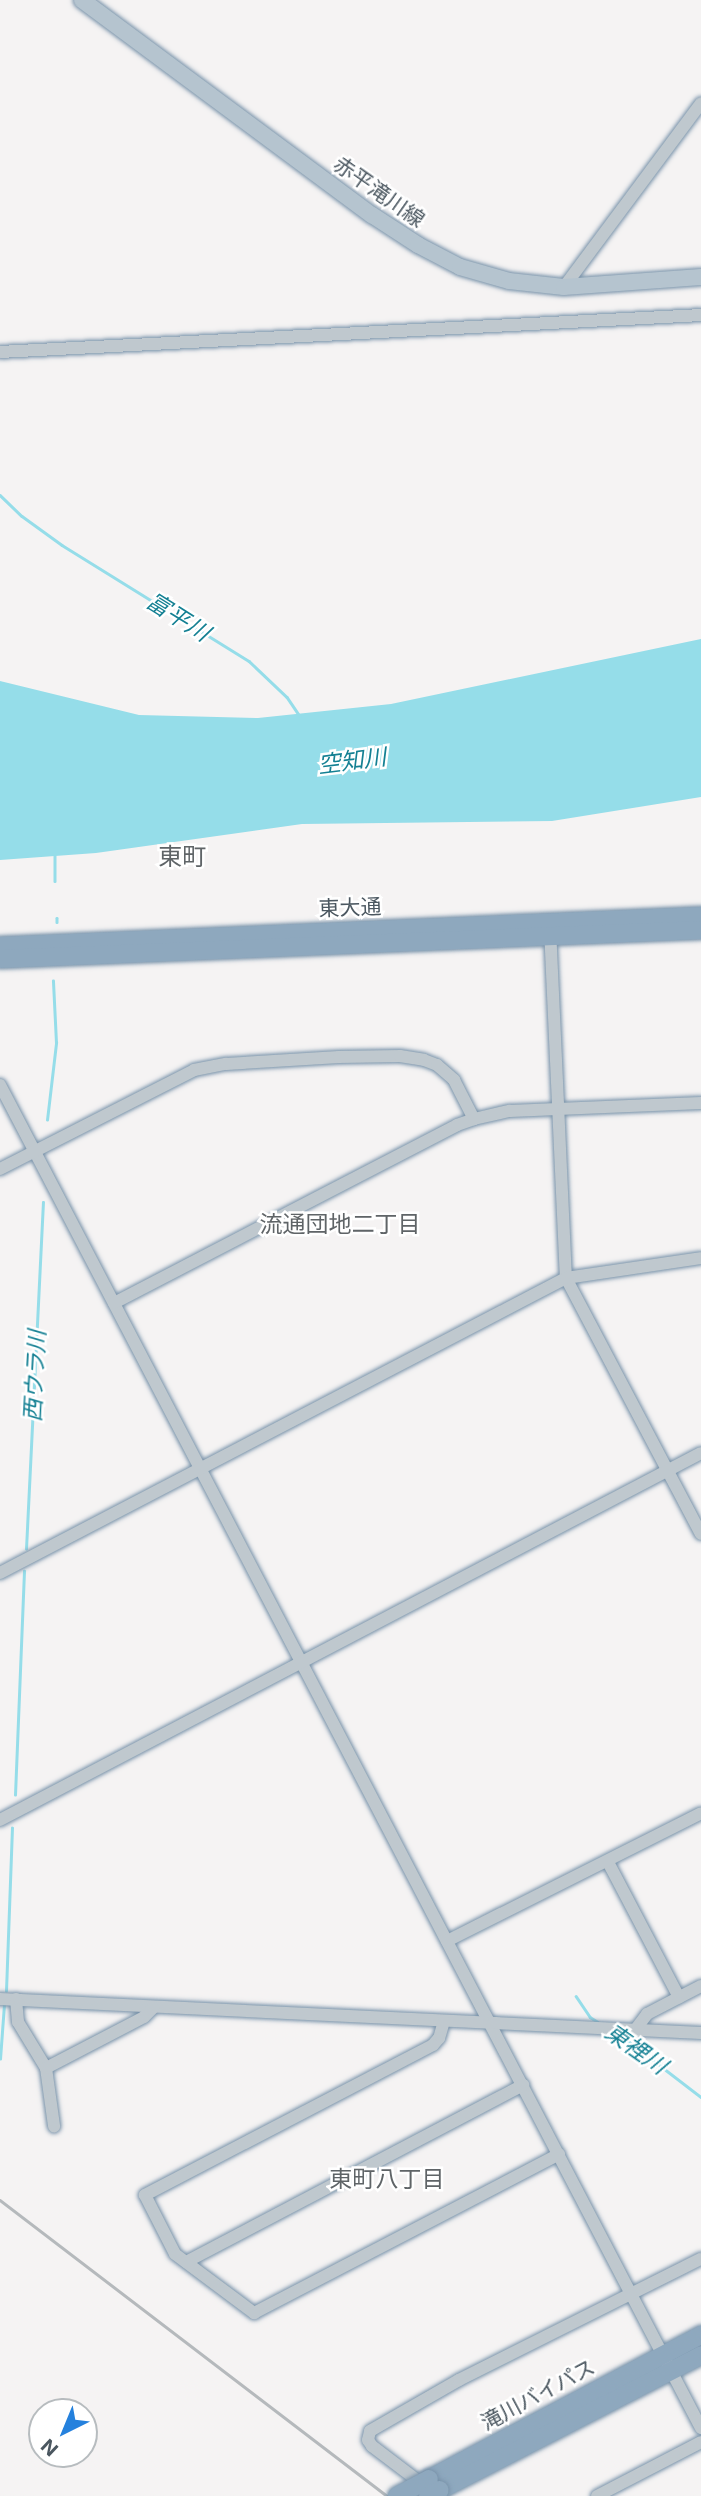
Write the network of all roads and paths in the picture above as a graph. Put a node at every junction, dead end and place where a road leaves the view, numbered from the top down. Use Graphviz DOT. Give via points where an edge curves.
graph roads {
  1 [pos="82,0"];
  2 [pos="701,103"];
  3 [pos="701,277"];
  4 [pos="564,287"];
  5 [pos="701,315"];
  6 [pos="0,352"];
  7 [pos="701,916"];
  8 [pos="550,930"];
  9 [pos="701,930"];
  10 [pos="0,946"];
  11 [pos="0,959"];
  12 [pos="0,1085"];
  13 [pos="701,1103"];
  14 [pos="558,1108"];
  15 [pos="474,1119"];
  16 [pos="34,1151"];
  17 [pos="0,1169"];
  18 [pos="701,1258"];
  19 [pos="566,1278"];
  20 [pos="114,1303"];
  21 [pos="701,1453"];
  22 [pos="200,1468"];
  23 [pos="667,1470"];
  24 [pos="701,1534"];
  25 [pos="0,1573"];
  26 [pos="301,1662"];
  27 [pos="701,1813"];
  28 [pos="0,1820"];
  29 [pos="608,1862"];
  30 [pos="447,1941"];
  31 [pos="701,1986"];
  32 [pos="679,1997"];
  33 [pos="0,1999"];
  34 [pos="16,1999"];
  35 [pos="153,2008"];
  36 [pos="444,2021"];
  37 [pos="490,2024"];
  38 [pos="635,2030"];
  39 [pos="701,2033"];
  40 [pos="46,2068"];
  41 [pos="523,2085"];
  42 [pos="54,2126"];
  43 [pos="559,2154"];
  44 [pos="701,2259"];
  45 [pos="186,2262"];
  46 [pos="631,2294"];
  47 [pos="701,2335"];
  48 [pos="701,2355"];
  49 [pos="667,2363"];
  50 [pos="701,2428"];
  51 [pos="701,2442"];
  52 [pos="434,2490"];
  53 [pos="397,2496"];
  54 [pos="597,2496"];
  1 -- 4 [label="main road, 赤平滝川線" via="418,245 485,275"];
  2 -- 4 [label="street"];
  3 -- 4 [label="main road, 赤平滝川線"];
  5 -- 6 [label="street"];
  7 -- 8 [label="highway, 東大通"];
  8 -- 9 [label="highway, 東大通"];
  8 -- 10 [label="highway, 東大通"];
  8 -- 11 [label="highway, 東大通"];
  8 -- 14 [label="street"];
  12 -- 16 [label="street"];
  13 -- 14 [label="street"];
  14 -- 15 [label="street"];
  14 -- 19 [label="street"];
  15 -- 16 [label="street" via="454,1080 438,1065 424,1060 339,1057 226,1064 194,1070"];
  15 -- 20 [label="street"];
  16 -- 17 [label="street"];
  16 -- 20 [label="street"];
  18 -- 19 [label="street"];
  19 -- 22 [label="street"];
  19 -- 23 [label="street"];
  20 -- 22 [label="street"];
  21 -- 23 [label="street"];
  22 -- 25 [label="street"];
  22 -- 26 [label="street"];
  23 -- 24 [label="street"];
  23 -- 26 [label="street"];
  26 -- 28 [label="street"];
  26 -- 30 [label="street"];
  27 -- 29 [label="street"];
  29 -- 30 [label="street"];
  29 -- 32 [label="street"];
  30 -- 37 [label="street"];
  31 -- 32 [label="street"];
  32 -- 38 [label="street" via="647,2014"];
  33 -- 34 [label="street"];
  34 -- 35 [label="street"];
  34 -- 40 [label="street" via="19,2022"];
  35 -- 36 [label="street"];
  35 -- 40 [label="street"];
  36 -- 37 [label="street"];
  36 -- 45 [label="street" via="433,2045 145,2195 175,2254"];
  37 -- 38 [label="street"];
  37 -- 41 [label="street"];
  38 -- 39 [label="street"];
  40 -- 42 [label="street"];
  41 -- 43 [label="street"];
  41 -- 45 [label="street"];
  43 -- 45 [label="street" via="254,2313"];
  43 -- 46 [label="street"];
  44 -- 46 [label="street"];
  46 -- 49 [label="street"];
  46 -- 52 [label="street" via="459,2380 370,2431 372,2446"];
  47 -- 49 [label="highway, 滝川バイパス"];
  48 -- 49 [label="highway, 滝川バイパス"];
  49 -- 50 [label="street"];
  49 -- 52 [label="highway, 滝川バイパス"];
  51 -- 54 [label="street"];
  52 -- 53 [label="highway, 滝川バイパス, bridge"];
}
